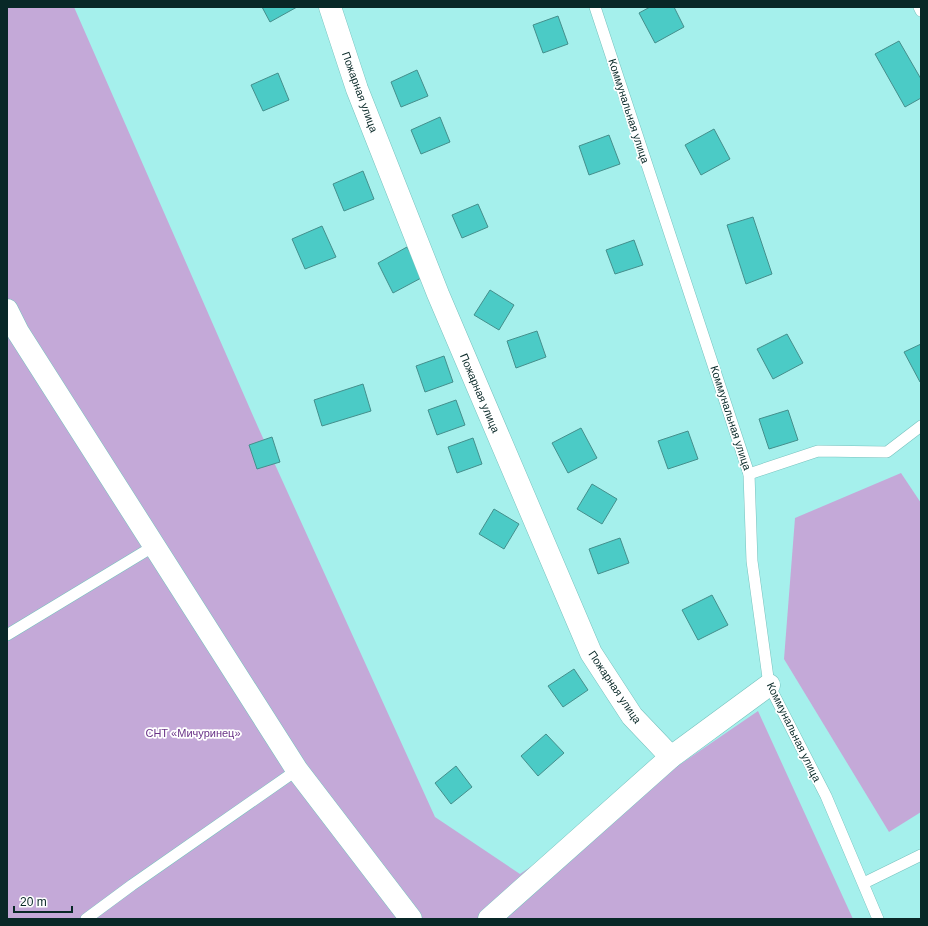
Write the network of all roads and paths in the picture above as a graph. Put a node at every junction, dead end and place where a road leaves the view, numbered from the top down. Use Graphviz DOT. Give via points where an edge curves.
graph roads {
  1 [pos="330,7"];
  2 [pos="595,7"];
  3 [pos="919,7"];
  4 [pos="921,11"];
  5 [pos="7,310"];
  6 [pos="13,336"];
  7 [pos="921,426"];
  8 [pos="749,474"];
  9 [pos="154,546"];
  10 [pos="7,635"];
  11 [pos="769,685"];
  12 [pos="671,757"];
  13 [pos="297,770"];
  14 [pos="921,855"];
  15 [pos="864,883"];
  16 [pos="86,919"];
  17 [pos="411,919"];
  18 [pos="490,919"];
  19 [pos="878,919"];
  1 -- 12 [label="street, Пожарная улица" via="357,89 438,294 591,653 632,716"];
  2 -- 8 [label="lane, Коммунальная улица"];
  3 -- 4 [label="lane"];
  5 -- 6 [label="street"];
  6 -- 9 [label="street"];
  7 -- 8 [label="lane" via="887,452 818,451"];
  8 -- 11 [label="lane, Коммунальная улица" via="752,560"];
  9 -- 10 [label="lane"];
  9 -- 13 [label="street"];
  11 -- 12 [label="street"];
  11 -- 15 [label="lane, Коммунальная улица" via="826,796"];
  12 -- 18 [label="street"];
  13 -- 16 [label="lane"];
  13 -- 17 [label="street"];
  14 -- 15 [label="lane"];
  15 -- 19 [label="lane, Коммунальная улица"];
}
